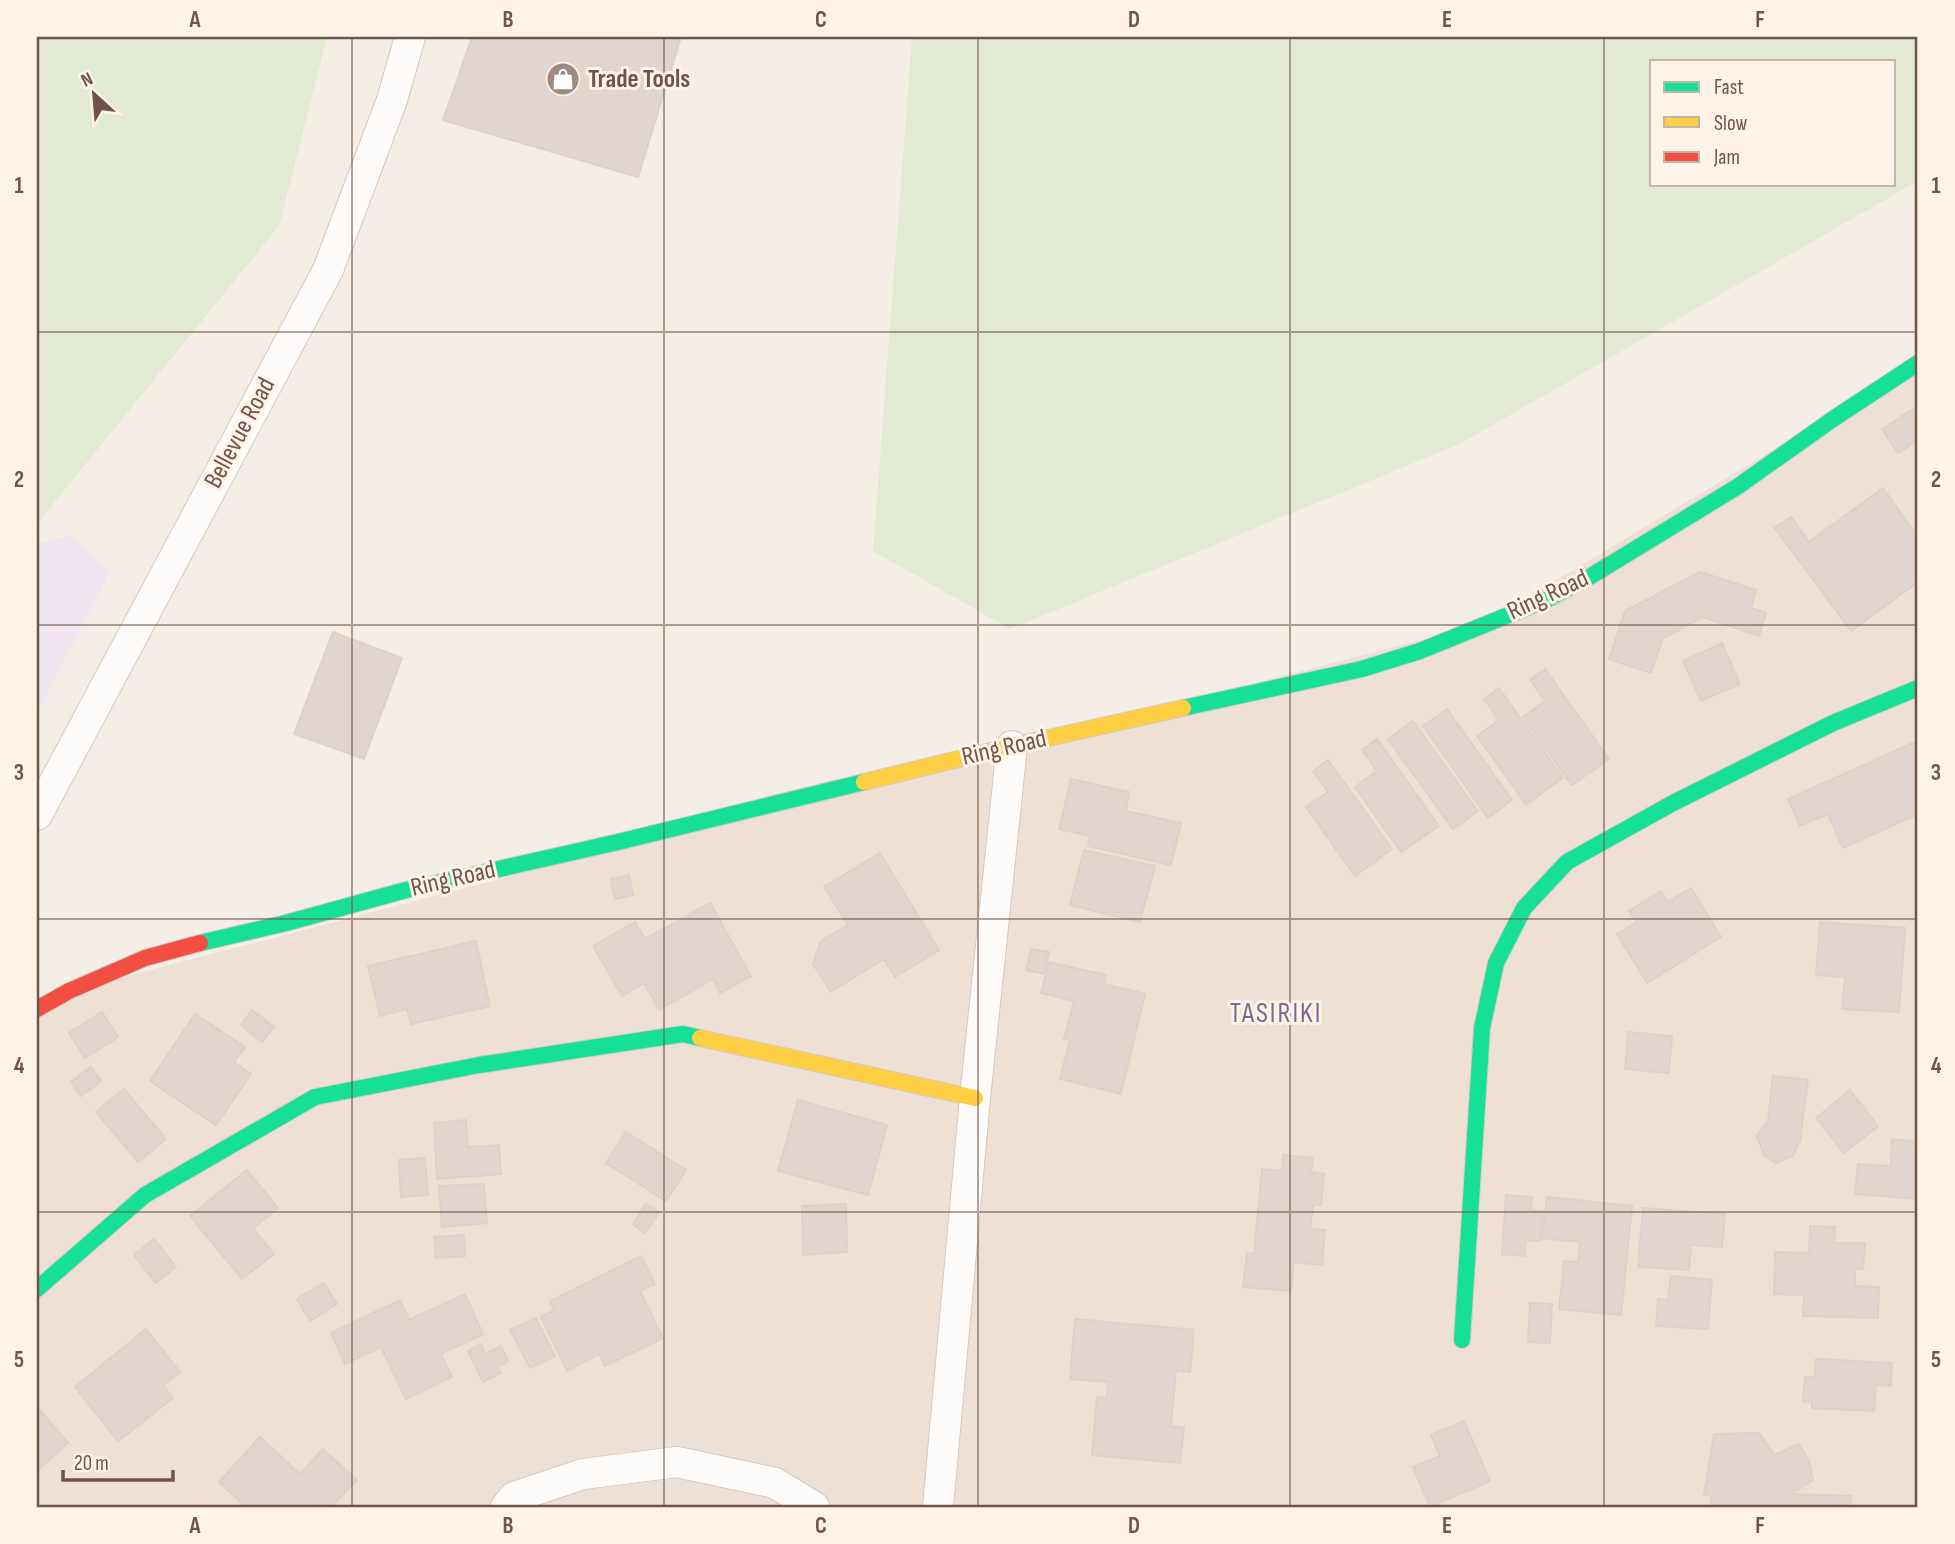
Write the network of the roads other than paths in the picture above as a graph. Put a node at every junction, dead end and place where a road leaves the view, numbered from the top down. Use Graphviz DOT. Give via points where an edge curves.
graph roads {
  1 [pos="410,37"];
  2 [pos="1918,363"];
  3 [pos="1918,688"];
  4 [pos="1012,746"];
  5 [pos="37,815"];
  6 [pos="37,1009"];
  7 [pos="975,1098"];
  8 [pos="37,1289"];
  9 [pos="1462,1340"];
  10 [pos="506,1507"];
  11 [pos="814,1507"];
  12 [pos="938,1507"];
  1 -- 5 [label="street, Bellevue Road" via="392,100 328,270"];
  2 -- 4 [label="main road, Ring Road" via="1737,487 1548,599 1420,652 1362,669"];
  3 -- 9 [label="main road" via="1833,723 1567,862 1524,908 1496,963 1482,1028"];
  4 -- 6 [label="main road, Ring Road" via="213,939 145,958"];
  4 -- 7 [label="street"];
  7 -- 8 [label="main road" via="682,1034 479,1065 315,1097 145,1195"];
  7 -- 12 [label="street"];
  10 -- 11 [label="street" via="514,1497 583,1474 677,1462 775,1483"];
}
